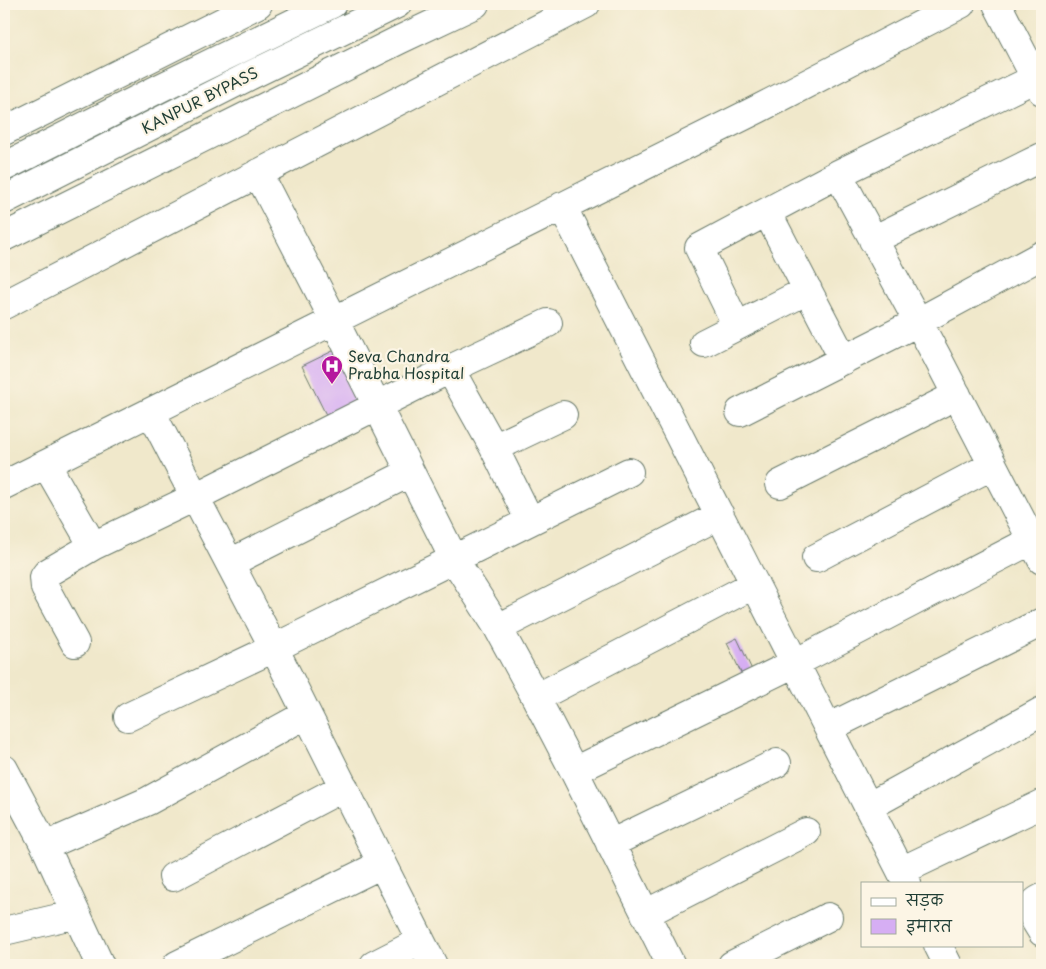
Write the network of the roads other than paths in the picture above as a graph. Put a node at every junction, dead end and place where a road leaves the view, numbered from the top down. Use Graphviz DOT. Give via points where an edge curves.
graph roads {
  1 [pos="258,4"];
  2 [pos="332,4"];
  3 [pos="397,4"];
  4 [pos="475,4"];
  5 [pos="586,4"];
  6 [pos="961,4"];
  7 [pos="997,4"];
  8 [pos="1038,75"];
  9 [pos="4,131"];
  10 [pos="1042,157"];
  11 [pos="4,167"];
  12 [pos="258,173"];
  13 [pos="838,174"];
  14 [pos="4,200"];
  15 [pos="562,206"];
  16 [pos="766,212"];
  17 [pos="4,237"];
  18 [pos="873,240"];
  19 [pos="1042,255"];
  20 [pos="808,290"];
  21 [pos="4,304"];
  22 [pos="334,320"];
  23 [pos="548,322"];
  24 [pos="918,322"];
  25 [pos="737,326"];
  26 [pos="704,343"];
  27 [pos="844,360"];
  28 [pos="450,370"];
  29 [pos="957,395"];
  30 [pos="377,406"];
  31 [pos="151,412"];
  32 [pos="740,412"];
  33 [pos="563,415"];
  34 [pos="494,448"];
  35 [pos="46,464"];
  36 [pos="993,465"];
  37 [pos="409,472"];
  38 [pos="629,472"];
  39 [pos="780,484"];
  40 [pos="4,485"];
  41 [pos="195,497"];
  42 [pos="720,515"];
  43 [pos="530,521"];
  44 [pos="93,546"];
  45 [pos="1037,550"];
  46 [pos="816,558"];
  47 [pos="454,559"];
  48 [pos="230,564"];
  49 [pos="755,584"];
  50 [pos="1042,622"];
  51 [pos="498,628"];
  52 [pos="75,643"];
  53 [pos="274,648"];
  54 [pos="795,663"];
  55 [pos="536,698"];
  56 [pos="1042,711"];
  57 [pos="307,714"];
  58 [pos="128,717"];
  59 [pos="828,728"];
  60 [pos="777,763"];
  61 [pos="4,768"];
  62 [pos="574,771"];
  63 [pos="344,787"];
  64 [pos="1042,804"];
  65 [pos="868,806"];
  66 [pos="806,832"];
  67 [pos="610,844"];
  68 [pos="45,846"];
  69 [pos="382,864"];
  70 [pos="173,877"];
  71 [pos="904,877"];
  72 [pos="1042,898"];
  73 [pos="76,914"];
  74 [pos="645,914"];
  75 [pos="828,917"];
  76 [pos="4,931"];
  77 [pos="1042,932"];
  78 [pos="938,946"];
  79 [pos="427,953"];
  80 [pos="100,965"];
  81 [pos="177,965"];
  82 [pos="374,965"];
  83 [pos="671,965"];
  84 [pos="732,965"];
  85 [pos="948,965"];
  1 -- 9 [label="main road"];
  2 -- 11 [label="main road, KANPUR BYPASS"];
  3 -- 14 [label="main road, KANPUR BYPASS"];
  4 -- 17 [label="main road"];
  5 -- 12 [label="main road"];
  6 -- 15 [label="main road"];
  7 -- 8 [label="main road"];
  8 -- 13 [label="main road"];
  10 -- 18 [label="main road"];
  12 -- 21 [label="main road"];
  12 -- 22 [label="main road"];
  13 -- 16 [label="main road"];
  13 -- 18 [label="main road"];
  15 -- 22 [label="main road"];
  15 -- 42 [label="main road"];
  16 -- 20 [label="main road"];
  16 -- 25 [label="main road" via="699,248"];
  18 -- 24 [label="main road"];
  19 -- 24 [label="main road"];
  20 -- 25 [label="main road"];
  20 -- 27 [label="main road"];
  22 -- 30 [label="main road"];
  22 -- 31 [label="main road"];
  23 -- 28 [label="main road"];
  24 -- 27 [label="main road"];
  24 -- 29 [label="main road"];
  25 -- 26 [label="main road"];
  27 -- 32 [label="main road"];
  28 -- 30 [label="main road"];
  28 -- 34 [label="main road"];
  29 -- 36 [label="main road"];
  29 -- 39 [label="main road"];
  30 -- 37 [label="main road"];
  30 -- 41 [label="main road"];
  31 -- 35 [label="main road"];
  31 -- 41 [label="main road"];
  33 -- 34 [label="main road"];
  34 -- 43 [label="main road"];
  35 -- 40 [label="main road"];
  35 -- 44 [label="main road"];
  36 -- 45 [label="main road"];
  36 -- 46 [label="main road"];
  37 -- 47 [label="main road"];
  37 -- 48 [label="main road"];
  38 -- 43 [label="main road"];
  41 -- 44 [label="main road"];
  41 -- 48 [label="main road"];
  42 -- 49 [label="main road"];
  42 -- 51 [label="main road"];
  43 -- 47 [label="main road"];
  44 -- 52 [label="main road" via="44,577 44,588"];
  45 -- 54 [label="main road"];
  47 -- 51 [label="main road"];
  47 -- 53 [label="main road"];
  48 -- 53 [label="main road"];
  49 -- 54 [label="main road"];
  49 -- 55 [label="main road"];
  50 -- 59 [label="main road"];
  51 -- 55 [label="main road"];
  53 -- 57 [label="main road"];
  53 -- 58 [label="main road"];
  54 -- 59 [label="main road"];
  54 -- 62 [label="main road"];
  55 -- 62 [label="main road"];
  56 -- 65 [label="main road"];
  57 -- 63 [label="main road"];
  57 -- 68 [label="main road" via="148,801"];
  59 -- 65 [label="main road"];
  60 -- 67 [label="main road"];
  61 -- 68 [label="main road"];
  62 -- 67 [label="main road"];
  63 -- 69 [label="main road"];
  63 -- 70 [label="main road"];
  64 -- 71 [label="main road"];
  65 -- 71 [label="main road"];
  66 -- 74 [label="main road"];
  67 -- 74 [label="main road"];
  68 -- 73 [label="main road"];
  69 -- 79 [label="main road"];
  69 -- 81 [label="main road"];
  72 -- 77 [label="main road" via="1031,908"];
  73 -- 76 [label="main road"];
  73 -- 80 [label="main road"];
  74 -- 83 [label="main road"];
  75 -- 84 [label="main road"];
  78 -- 85 [label="main road"];
  79 -- 82 [label="main road"];
}
